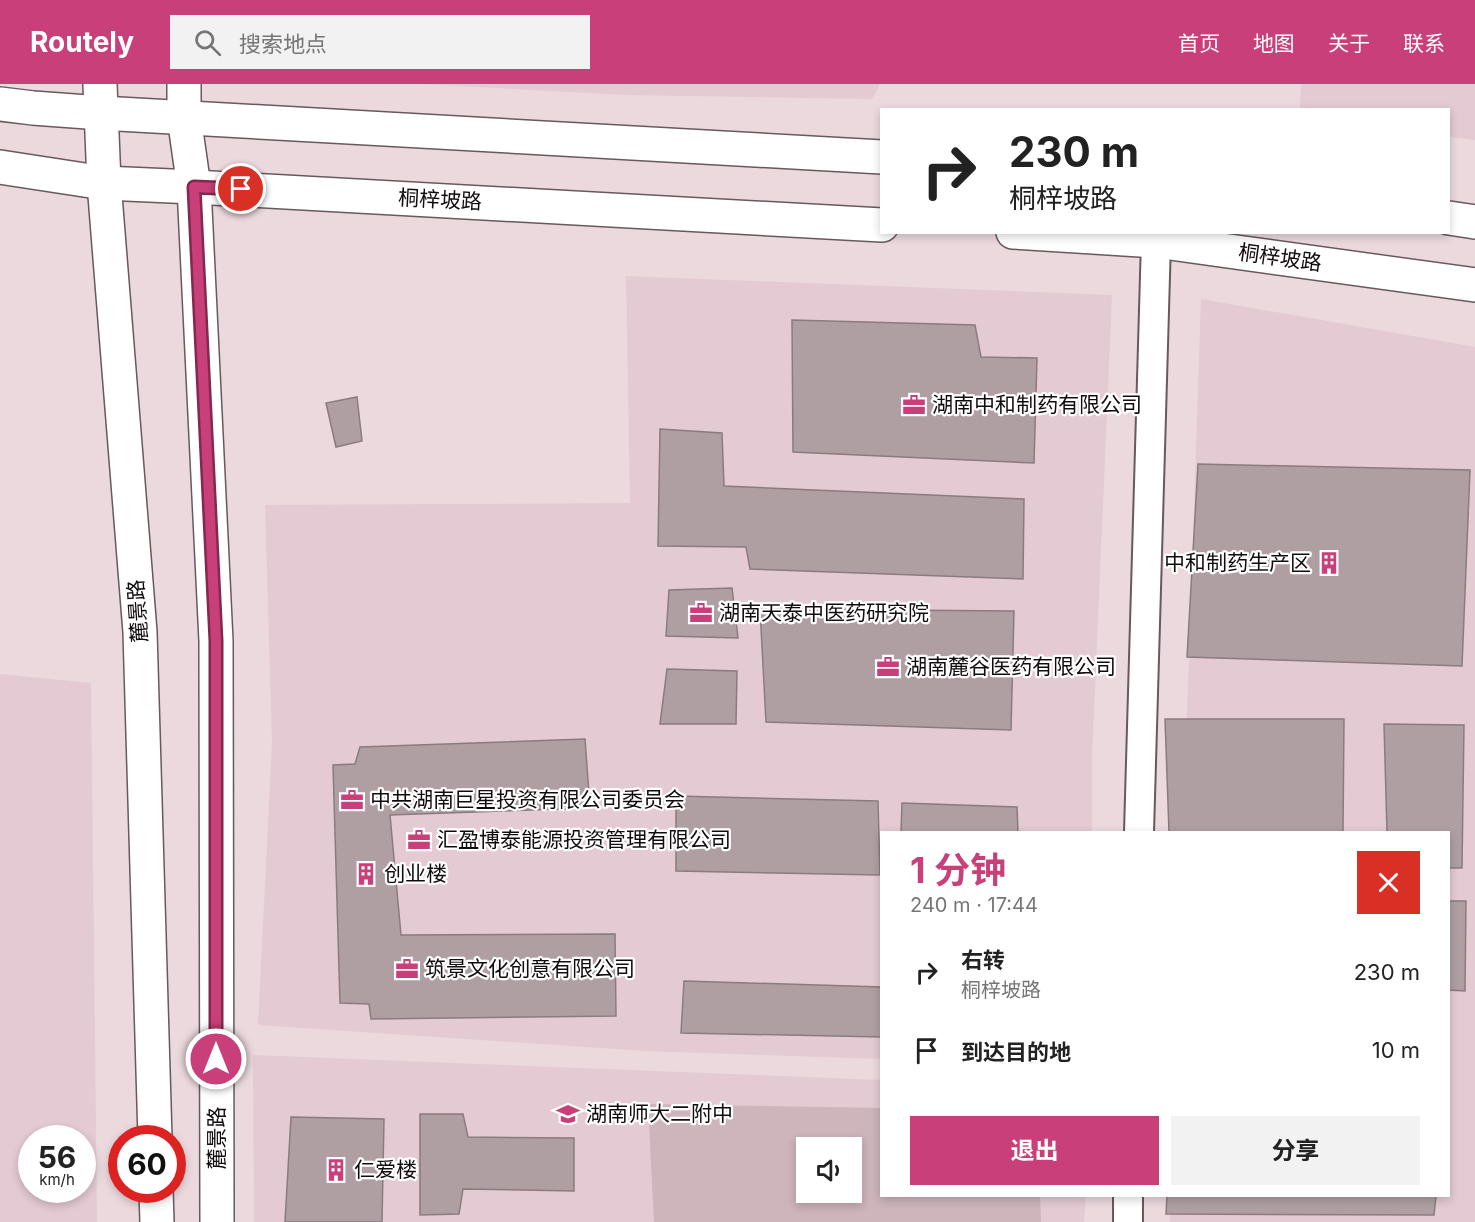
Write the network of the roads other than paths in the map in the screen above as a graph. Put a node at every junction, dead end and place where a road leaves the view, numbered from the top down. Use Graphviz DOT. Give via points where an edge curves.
graph roads {
  1 [pos="184,84"];
  2 [pos="101,99"];
  3 [pos="0,104"];
  4 [pos="184,117"];
  5 [pos="880,157"];
  6 [pos="0,167"];
  7 [pos="104,183"];
  8 [pos="194,187"];
  9 [pos="1450,218"];
  10 [pos="1475,222"];
  11 [pos="880,225"];
  12 [pos="1044,234"];
  13 [pos="1156,241"];
  14 [pos="1475,285"];
  15 [pos="1139,831"];
  16 [pos="154,1125"];
  17 [pos="1128,1197"];
  18 [pos="156,1203"];
  19 [pos="157,1222"];
  20 [pos="217,1222"];
  21 [pos="1128,1222"];
  1 -- 4 [label="main road, 麓景路"];
  2 -- 3 [label="main road" via="33,108"];
  2 -- 4 [label="main road"];
  2 -- 7 [label="main road, 麓景路"];
  4 -- 5 [label="main road"];
  4 -- 8 [label="main road, 麓景路"];
  6 -- 7 [label="main road, 桐梓坡路"];
  7 -- 8 [label="main road, 桐梓坡路"];
  7 -- 16 [label="main road, 麓景路" via="140,632"];
  8 -- 11 [label="main road, 桐梓坡路"];
  8 -- 20 [label="main road, 麓景路" via="216,641"];
  9 -- 10 [label="main road"];
  12 -- 13 [label="main road, 桐梓坡路"];
  13 -- 14 [label="main road, 桐梓坡路"];
  13 -- 15 [label="street"];
  17 -- 21 [label="street"];
  18 -- 19 [label="main road"];
}
